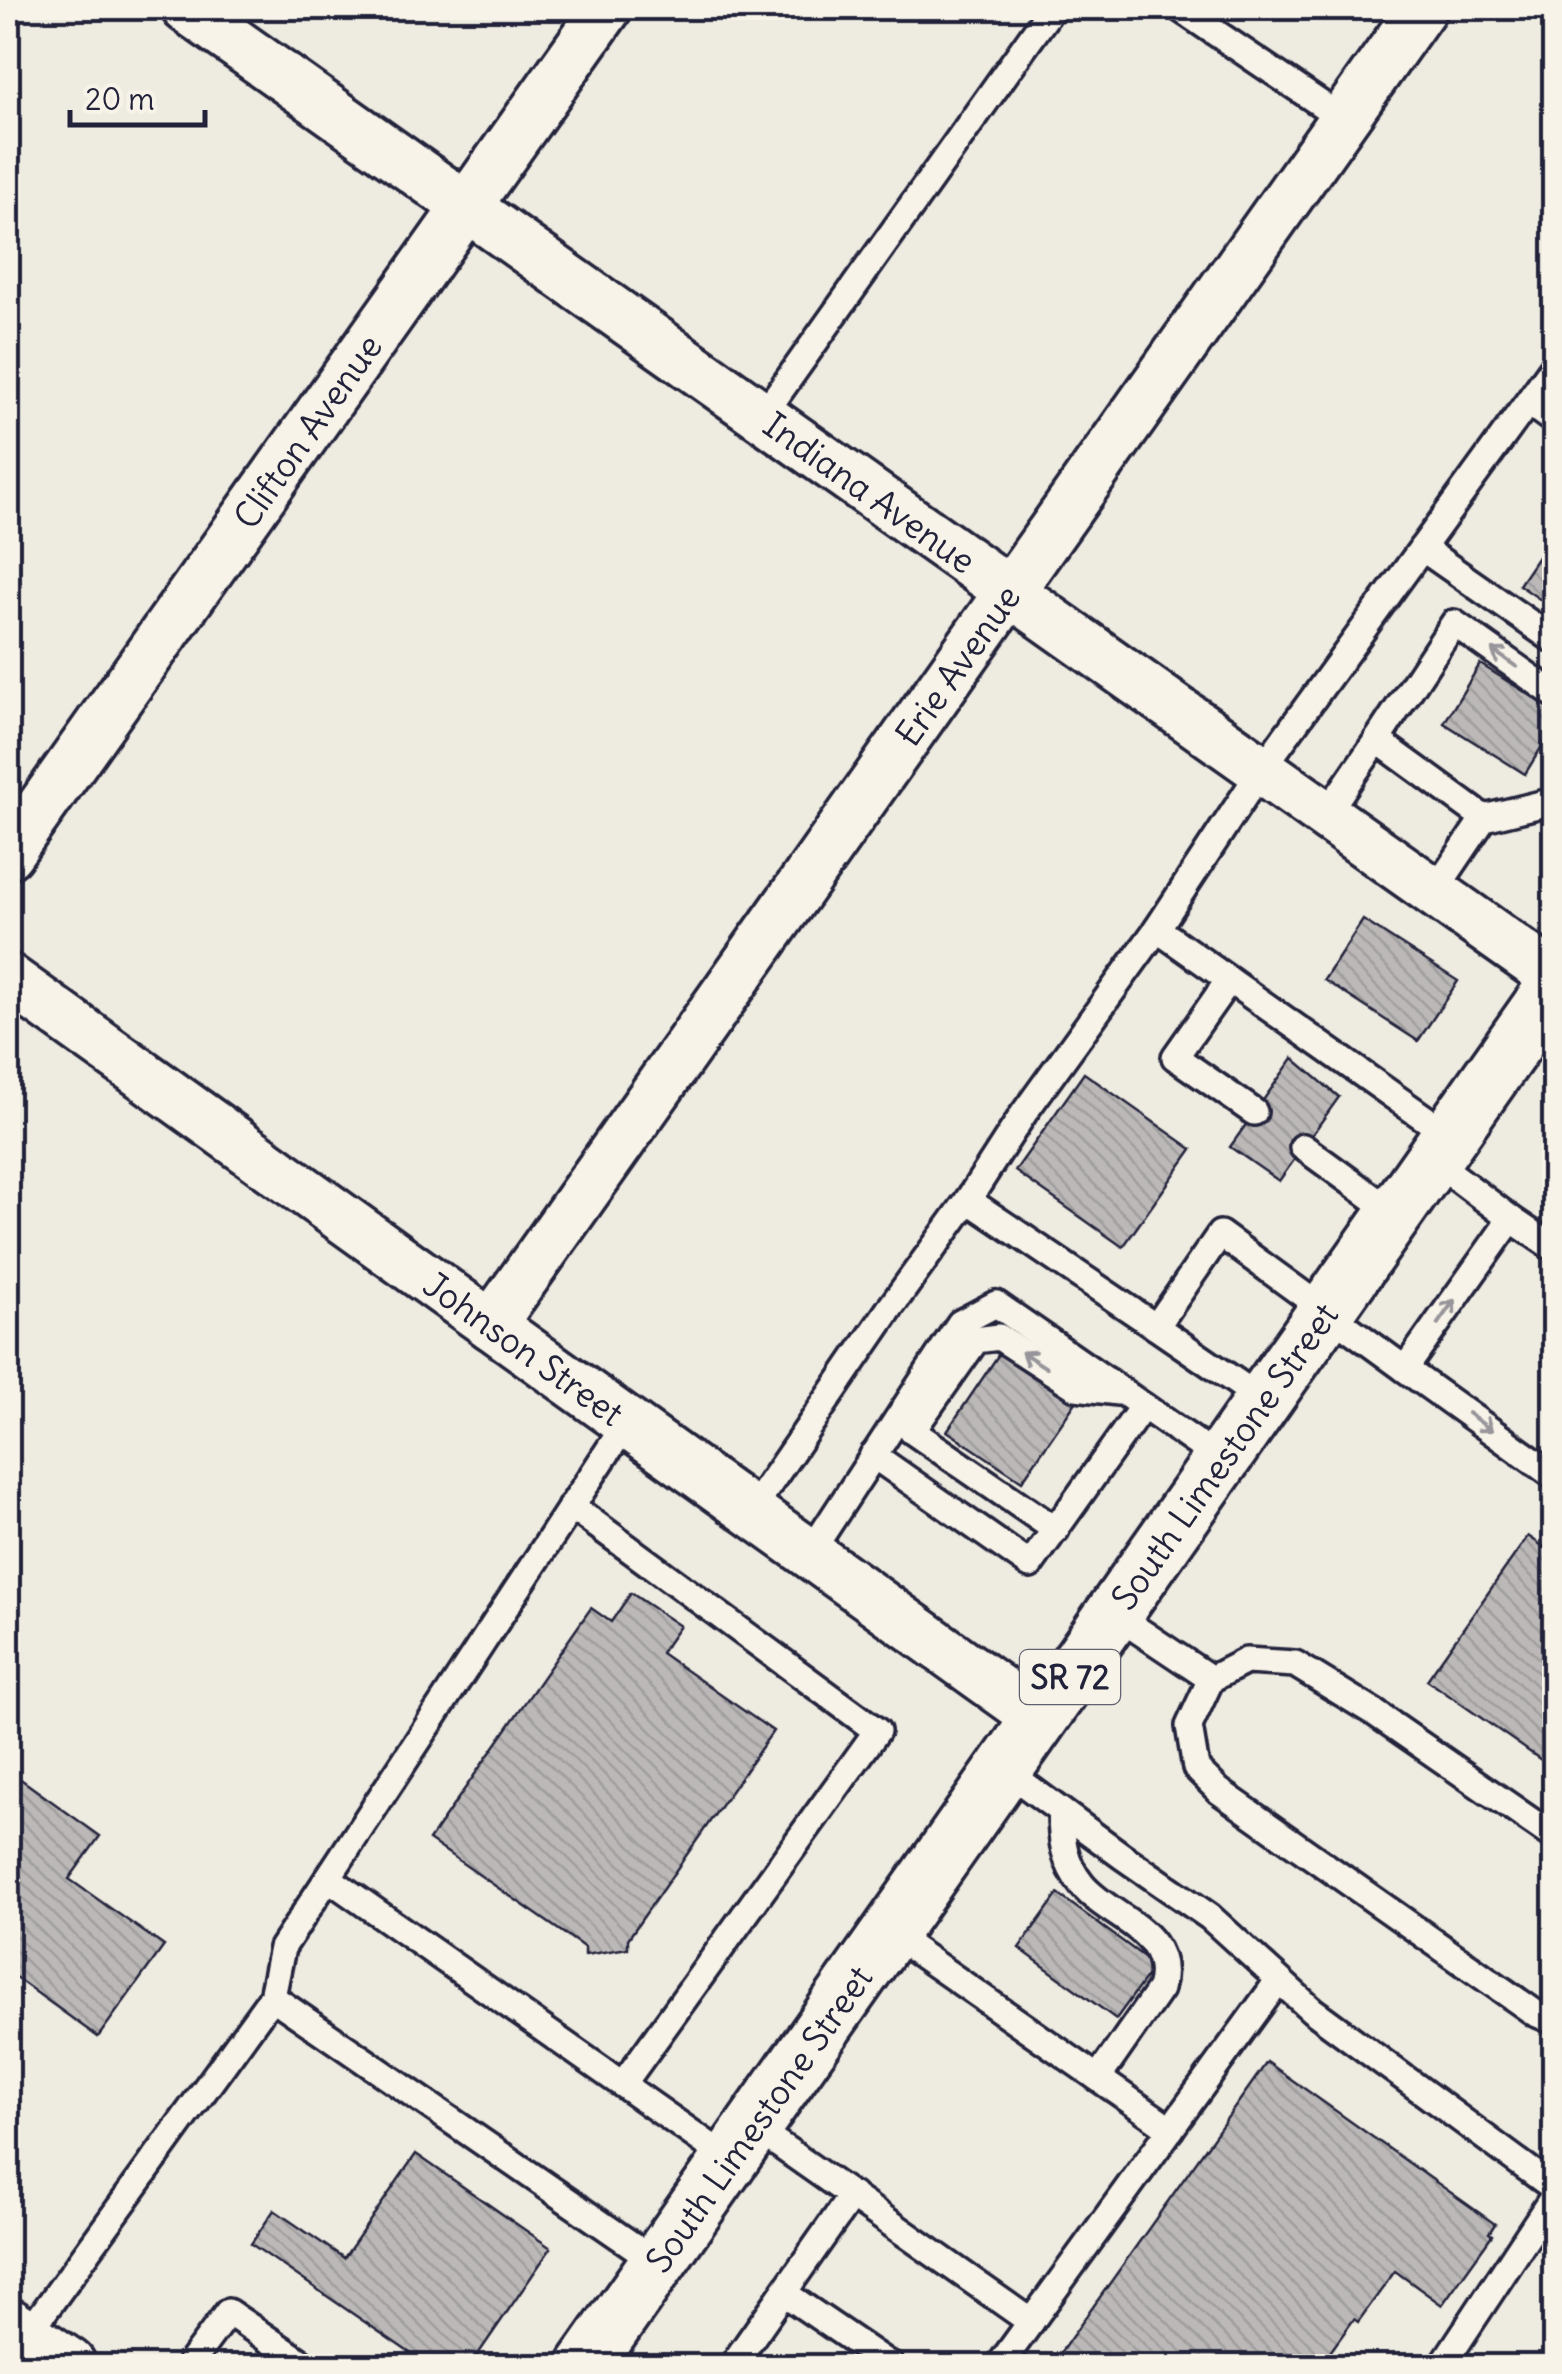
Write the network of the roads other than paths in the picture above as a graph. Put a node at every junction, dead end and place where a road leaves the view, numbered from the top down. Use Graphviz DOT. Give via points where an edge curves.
graph roads {
  1 [pos="186,8"];
  2 [pos="607,8"];
  3 [pos="1052,8"];
  4 [pos="1179,8"];
  5 [pos="1422,8"];
  6 [pos="1343,120"];
  7 [pos="466,206"];
  8 [pos="1554,366"];
  9 [pos="1529,403"];
  10 [pos="763,415"];
  11 [pos="1554,421"];
  12 [pos="1422,548"];
  13 [pos="1010,591"];
  14 [pos="1554,640"];
  15 [pos="1554,694"];
  16 [pos="1377,740"];
  17 [pos="1262,769"];
  18 [pos="1554,801"];
  19 [pos="1326,814"];
  20 [pos="1484,818"];
  21 [pos="8,854"];
  22 [pos="1434,892"];
  23 [pos="1156,929"];
  24 [pos="1554,977"];
  25 [pos="8,978"];
  26 [pos="1229,980"];
  27 [pos="1554,987"];
  28 [pos="1254,1112"];
  29 [pos="1303,1147"];
  30 [pos="1442,1148"];
  31 [pos="968,1200"];
  32 [pos="1395,1214"];
  33 [pos="1511,1219"];
  34 [pos="1554,1248"];
  35 [pos="1327,1311"];
  36 [pos="492,1326"];
  37 [pos="1156,1327"];
  38 [pos="1405,1369"];
  39 [pos="1133,1399"];
  40 [pos="1264,1401"];
  41 [pos="626,1422"];
  42 [pos="873,1455"];
  43 [pos="1221,1460"];
  44 [pos="1554,1476"];
  45 [pos="572,1506"];
  46 [pos="751,1511"];
  47 [pos="1056,1530"];
  48 [pos="810,1553"];
  49 [pos="1114,1614"];
  50 [pos="1210,1679"];
  51 [pos="1040,1719"];
  52 [pos="1005,1770"];
  53 [pos="1061,1812"];
  54 [pos="1554,1836"];
  55 [pos="328,1878"];
  56 [pos="890,1933"];
  57 [pos="1278,1980"];
  58 [pos="272,1996"];
  59 [pos="1554,2021"];
  60 [pos="1098,2078"];
  61 [pos="623,2084"];
  62 [pos="1171,2129"];
  63 [pos="742,2143"];
  64 [pos="1554,2188"];
  65 [pos="852,2195"];
  66 [pos="1554,2196"];
  67 [pos="658,2263"];
  68 [pos="784,2293"];
  69 [pos="1031,2322"];
  70 [pos="33,2344"];
  71 [pos="188,2366"];
  72 [pos="307,2366"];
  73 [pos="585,2366"];
  74 [pos="732,2366"];
  75 [pos="890,2366"];
  76 [pos="999,2366"];
  77 [pos="1442,2366"];
  1 -- 7 [label="street, Indiana Avenue"];
  2 -- 7 [label="street, Clifton Avenue"];
  3 -- 10 [label="lane"];
  4 -- 6 [label="lane"];
  5 -- 6 [label="street, Erie Avenue"];
  6 -- 13 [label="street, Erie Avenue"];
  7 -- 10 [label="street, Indiana Avenue"];
  7 -- 21 [label="street, Clifton Avenue"];
  8 -- 9 [label="lane"];
  9 -- 11 [label="lane"];
  9 -- 12 [label="lane"];
  10 -- 13 [label="street, Indiana Avenue"];
  12 -- 14 [label="lane"];
  12 -- 17 [label="lane"];
  13 -- 17 [label="street, Indiana Avenue"];
  13 -- 36 [label="street, Erie Avenue"];
  15 -- 16 [label="lane, one-way" via="1454,622"];
  16 -- 19 [label="lane"];
  16 -- 20 [label="lane"];
  17 -- 19 [label="street, Indiana Avenue"];
  17 -- 23 [label="lane"];
  18 -- 20 [label="lane"];
  19 -- 22 [label="street, Indiana Avenue"];
  20 -- 22 [label="lane"];
  22 -- 24 [label="street, Indiana Avenue"];
  23 -- 26 [label="lane"];
  23 -- 31 [label="lane"];
  25 -- 36 [label="street, Johnson Street"];
  26 -- 28 [label="lane" via="1175,1057"];
  26 -- 30 [label="lane"];
  27 -- 30 [label="main road, South Limestone Street / SR 72"];
  29 -- 32 [label="lane"];
  30 -- 32 [label="main road, South Limestone Street / SR 72"];
  30 -- 33 [label="lane"];
  31 -- 37 [label="lane"];
  31 -- 46 [label="lane"];
  32 -- 35 [label="main road, South Limestone Street / SR 72"];
  33 -- 34 [label="lane"];
  38 -- 33 [label="lane, one-way"];
  35 -- 37 [label="lane" via="1220,1234"];
  35 -- 38 [label="lane"];
  35 -- 40 [label="main road, South Limestone Street / SR 72"];
  36 -- 41 [label="street, Johnson Street"];
  37 -- 40 [label="lane"];
  38 -- 44 [label="lane, one-way"];
  39 -- 42 [label="lane" via="996,1304 960,1323"];
  39 -- 43 [label="lane"];
  39 -- 47 [label="lane"];
  39 -- 47 [label="lane, one-way" via="1076,1387 998,1338 976,1340 912,1431"];
  40 -- 43 [label="main road, South Limestone Street / SR 72"];
  41 -- 45 [label="lane"];
  41 -- 46 [label="street, Johnson Street"];
  42 -- 47 [label="lane" via="1030,1565"];
  42 -- 48 [label="lane"];
  43 -- 49 [label="main road, South Limestone Street / SR 72"];
  45 -- 55 [label="lane"];
  45 -- 61 [label="lane" via="877,1731"];
  46 -- 48 [label="street, Johnson Street"];
  48 -- 51 [label="street, Johnson Street"];
  49 -- 50 [label="lane"];
  49 -- 51 [label="main road, South Limestone Street / SR 72"];
  50 -- 54 [label="lane" via="1246,1661 1295,1664"];
  50 -- 59 [label="lane" via="1189,1726 1196,1768 1220,1792"];
  51 -- 52 [label="main road, South Limestone Street / SR 72"];
  52 -- 53 [label="lane"];
  52 -- 56 [label="main road, South Limestone Street / SR 72"];
  53 -- 57 [label="lane" via="1210,1917"];
  53 -- 60 [label="lane" via="1062,1849 1082,1885 1136,1926 1162,1958 1160,1989"];
  55 -- 58 [label="lane" via="282,1948"];
  55 -- 61 [label="lane"];
  56 -- 60 [label="lane"];
  56 -- 63 [label="main road, South Limestone Street / SR 72"];
  57 -- 62 [label="lane"];
  57 -- 64 [label="lane"];
  58 -- 67 [label="lane"];
  58 -- 70 [label="lane"];
  60 -- 62 [label="lane"];
  61 -- 63 [label="lane"];
  62 -- 69 [label="lane"];
  63 -- 65 [label="lane"];
  63 -- 67 [label="main road, South Limestone Street / SR 72"];
  65 -- 68 [label="lane"];
  65 -- 69 [label="lane"];
  66 -- 77 [label="lane"];
  67 -- 73 [label="main road, South Limestone Street / SR 72"];
  68 -- 74 [label="lane"];
  68 -- 75 [label="lane"];
  69 -- 76 [label="lane"];
  71 -- 72 [label="lane" via="228,2312"];
}
